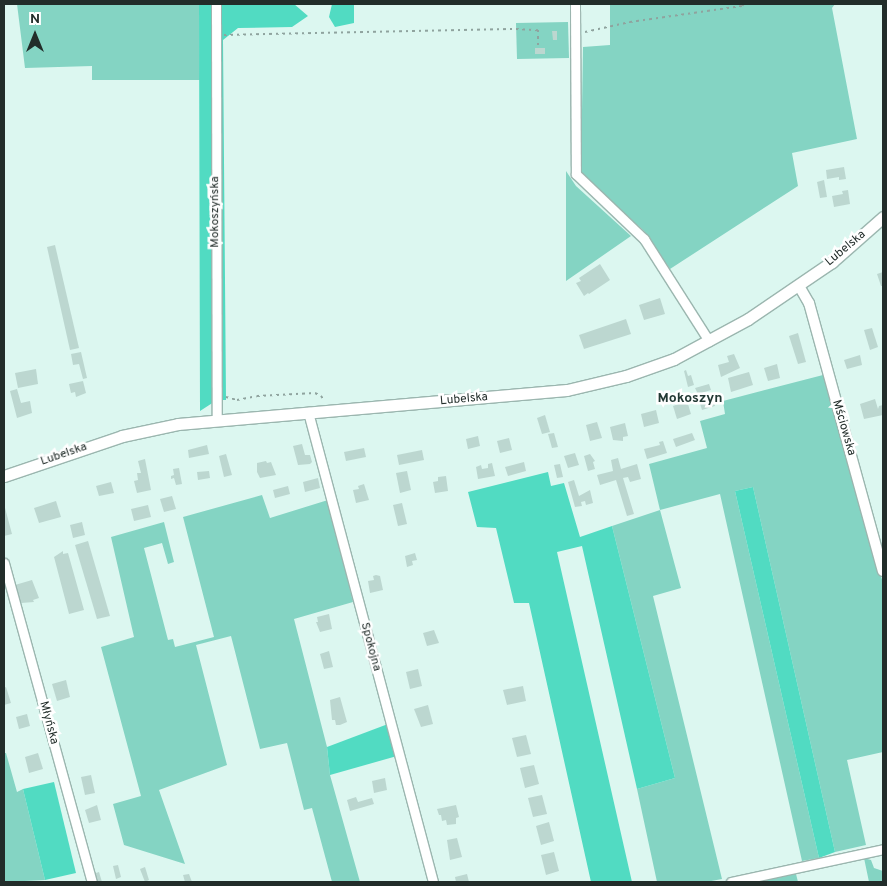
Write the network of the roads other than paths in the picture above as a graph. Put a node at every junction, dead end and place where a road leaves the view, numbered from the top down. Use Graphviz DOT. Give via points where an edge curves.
graph roads {
  1 [pos="216,4"];
  2 [pos="575,4"];
  3 [pos="883,217"];
  4 [pos="799,286"];
  5 [pos="709,341"];
  6 [pos="308,412"];
  7 [pos="217,420"];
  8 [pos="4,476"];
  9 [pos="4,563"];
  10 [pos="883,571"];
  11 [pos="883,849"];
  12 [pos="92,882"];
  13 [pos="433,882"];
  14 [pos="732,882"];
  1 -- 7 [label="street, Mokoszyńska"];
  2 -- 5 [label="street" via="576,174 644,239"];
  3 -- 4 [label="main road, Lubelska"];
  4 -- 5 [label="main road, Lubelska"];
  4 -- 10 [label="street, Mściowska" via="808,303"];
  5 -- 6 [label="main road, Lubelska" via="644,370 568,390"];
  6 -- 7 [label="main road, Lubelska"];
  6 -- 13 [label="street, Spokojna"];
  7 -- 8 [label="main road, Lubelska" via="178,424 122,436"];
  9 -- 12 [label="street, Młyńska"];
  11 -- 14 [label="street"];
}
